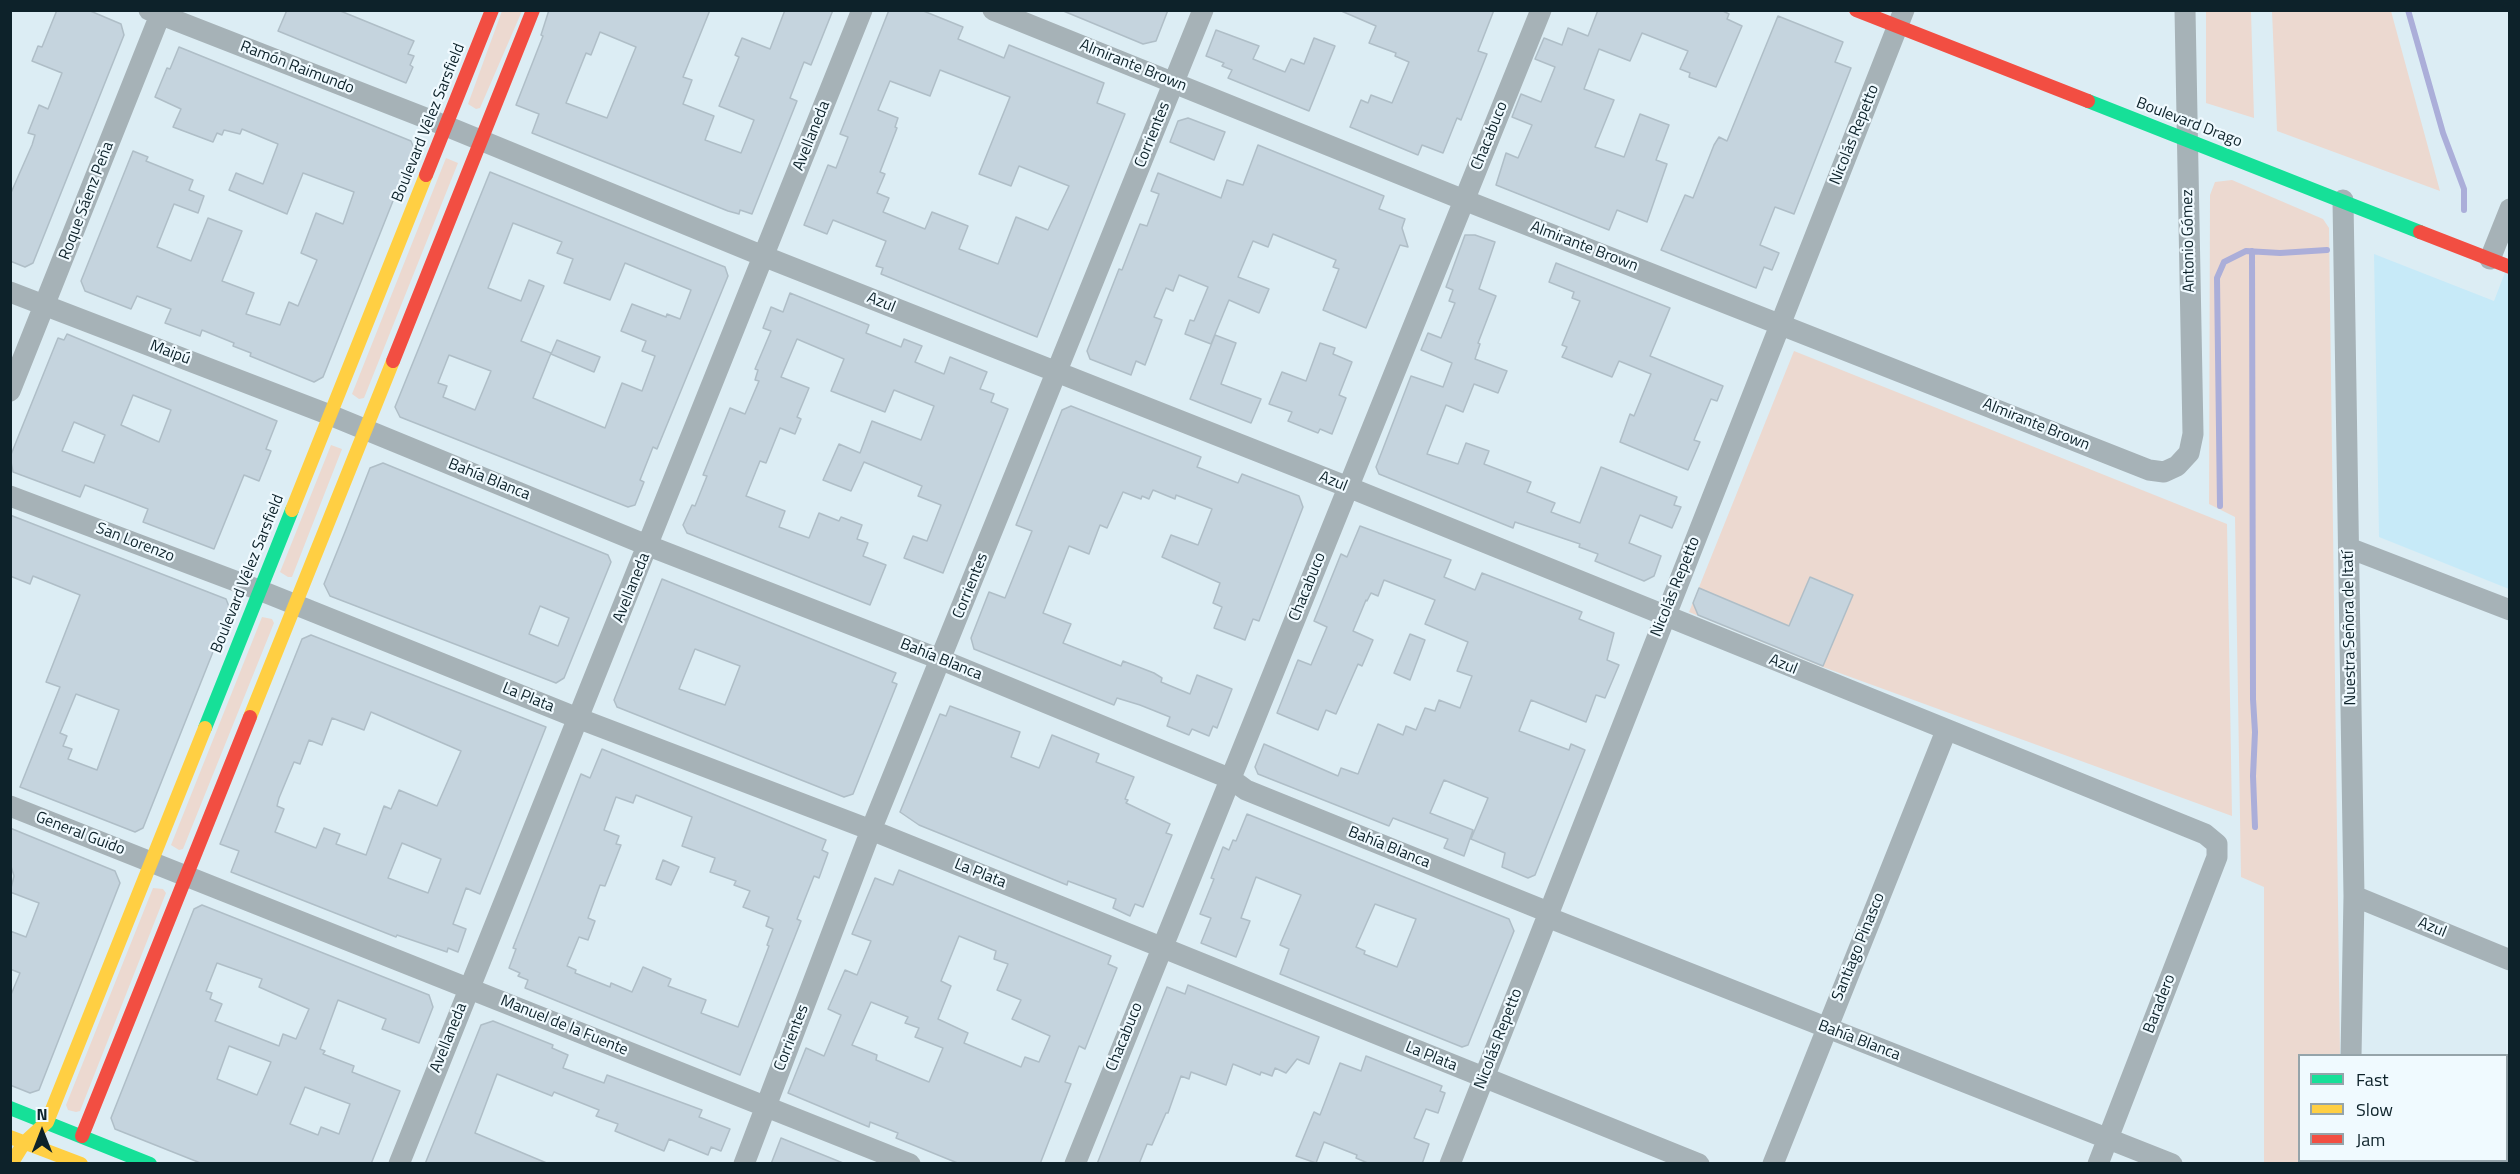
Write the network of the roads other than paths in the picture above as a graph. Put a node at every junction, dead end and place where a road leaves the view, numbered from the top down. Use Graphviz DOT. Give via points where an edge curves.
graph roads {
  1 [pos="492,10"];
  2 [pos="532,10"];
  3 [pos="862,10"];
  4 [pos="993,10"];
  5 [pos="1203,10"];
  6 [pos="1541,10"];
  7 [pos="1857,10"];
  8 [pos="2185,10"];
  9 [pos="157,12"];
  10 [pos="1901,19"];
  11 [pos="1174,82"];
  12 [pos="446,126"];
  13 [pos="481,140"];
  14 [pos="2187,141"];
  15 [pos="1464,200"];
  16 [pos="2343,200"];
  17 [pos="2510,208"];
  18 [pos="764,256"];
  19 [pos="2490,259"];
  20 [pos="2510,267"];
  21 [pos="10,292"];
  22 [pos="46,306"];
  23 [pos="1780,324"];
  24 [pos="1057,372"];
  25 [pos="10,392"];
  26 [pos="330,415"];
  27 [pos="365,429"];
  28 [pos="2177,466"];
  29 [pos="1348,487"];
  30 [pos="10,496"];
  31 [pos="649,546"];
  32 [pos="2349,548"];
  33 [pos="259,590"];
  34 [pos="295,604"];
  35 [pos="2510,610"];
  36 [pos="1665,616"];
  37 [pos="942,660"];
  38 [pos="580,719"];
  39 [pos="1946,731"];
  40 [pos="1231,780"];
  41 [pos="10,807"];
  42 [pos="871,830"];
  43 [pos="2217,844"];
  44 [pos="150,861"];
  45 [pos="186,875"];
  46 [pos="2354,896"];
  47 [pos="1547,915"];
  48 [pos="1161,947"];
  49 [pos="2510,960"];
  50 [pos="469,988"];
  51 [pos="1826,1029"];
  52 [pos="2351,1054"];
  53 [pos="1484,1078"];
  54 [pos="766,1106"];
  55 [pos="10,1108"];
  56 [pos="46,1122"];
  57 [pos="82,1136"];
  58 [pos="2108,1138"];
  59 [pos="17,1140"];
  60 [pos="11,1164"];
  61 [pos="81,1164"];
  62 [pos="94,1164"];
  63 [pos="150,1164"];
  64 [pos="399,1164"];
  65 [pos="744,1164"];
  66 [pos="910,1164"];
  67 [pos="1075,1164"];
  68 [pos="1450,1164"];
  69 [pos="1699,1164"];
  70 [pos="1773,1164"];
  71 [pos="2098,1164"];
  72 [pos="2172,1164"];
  1 -- 12 [label="main road, Boulevard Vélez Sarsfield"];
  2 -- 13 [label="main road"];
  3 -- 18 [label="street, Avellaneda"];
  4 -- 11 [label="street, Almirante Brown"];
  5 -- 11 [label="street, Corrientes"];
  6 -- 15 [label="street, Chacabuco"];
  7 -- 10 [label="main road, Boulevard Drago"];
  8 -- 14 [label="street, Antonio Gómez"];
  9 -- 12 [label="street, Ramón Raimundo"];
  9 -- 22 [label="street, Roque Sáenz Peña"];
  10 -- 14 [label="main road, Boulevard Drago"];
  10 -- 23 [label="street, Nicolás Repetto"];
  11 -- 15 [label="street, Almirante Brown"];
  11 -- 24 [label="street, Corrientes"];
  12 -- 13 [label="street, Azul"];
  12 -- 26 [label="main road, Boulevard Vélez Sarsfield"];
  13 -- 18 [label="street, Azul"];
  13 -- 27 [label="main road"];
  14 -- 16 [label="main road, Boulevard Drago"];
  14 -- 28 [label="street, Antonio Gómez" via="2193,434 2189,453"];
  15 -- 23 [label="street, Almirante Brown"];
  15 -- 29 [label="street, Chacabuco"];
  16 -- 19 [label="main road, Boulevard Drago"];
  16 -- 32 [label="street, Nuestra Señora de Itatí"];
  17 -- 19 [label="street"];
  18 -- 24 [label="street, Azul"];
  18 -- 31 [label="street, Avellaneda"];
  19 -- 20 [label="main road, Boulevard Drago"];
  21 -- 22 [label="street, Maipú"];
  22 -- 25 [label="street, Roque Sáenz Peña"];
  22 -- 26 [label="street, Maipú"];
  23 -- 28 [label="street, Almirante Brown" via="2149,470 2164,472"];
  23 -- 36 [label="street, Nicolás Repetto"];
  24 -- 29 [label="street, Azul"];
  24 -- 37 [label="street, Corrientes"];
  26 -- 27 [label="street, Bahía Blanca"];
  26 -- 33 [label="main road, Boulevard Vélez Sarsfield"];
  27 -- 31 [label="street, Bahía Blanca"];
  27 -- 34 [label="main road"];
  29 -- 36 [label="street, Azul"];
  29 -- 40 [label="street, Chacabuco"];
  30 -- 33 [label="street, San Lorenzo"];
  31 -- 37 [label="street, Bahía Blanca"];
  31 -- 38 [label="street, Avellaneda"];
  32 -- 35 [label="street"];
  32 -- 46 [label="street, Nuestra Señora de Itatí"];
  33 -- 34 [label="street, La Plata"];
  33 -- 44 [label="main road, Boulevard Vélez Sarsfield"];
  34 -- 38 [label="street, La Plata"];
  34 -- 45 [label="main road"];
  36 -- 39 [label="street, Azul"];
  36 -- 47 [label="street, Nicolás Repetto"];
  37 -- 40 [label="street, Bahía Blanca"];
  37 -- 42 [label="street, Corrientes"];
  38 -- 42 [label="street, La Plata"];
  38 -- 50 [label="street, Avellaneda"];
  39 -- 43 [label="street, Azul" via="2205,834"];
  39 -- 51 [label="street, Santiago Pinasco"];
  40 -- 47 [label="street, Bahía Blanca" via="1246,790"];
  40 -- 48 [label="street, Chacabuco"];
  41 -- 44 [label="street, General Guido"];
  42 -- 48 [label="street, La Plata"];
  42 -- 54 [label="street, Corrientes"];
  43 -- 58 [label="street, Baradero" via="2217,857"];
  44 -- 45 [label="street, Manuel de la Fuente"];
  44 -- 56 [label="main road, Boulevard Vélez Sarsfield"];
  45 -- 50 [label="street, Manuel de la Fuente"];
  45 -- 57 [label="main road"];
  46 -- 49 [label="street, Azul"];
  46 -- 52 [label="street, Nuestra Señora de Itatí"];
  47 -- 51 [label="street, Bahía Blanca"];
  47 -- 53 [label="street, Nicolás Repetto"];
  48 -- 53 [label="street, La Plata"];
  48 -- 67 [label="street, Chacabuco"];
  50 -- 54 [label="street, Manuel de la Fuente"];
  50 -- 64 [label="street, Avellaneda"];
  51 -- 58 [label="street, Bahía Blanca"];
  51 -- 70 [label="street, Santiago Pinasco"];
  53 -- 68 [label="street, Nicolás Repetto"];
  53 -- 69 [label="street, La Plata"];
  54 -- 65 [label="street, Corrientes"];
  54 -- 66 [label="street, Manuel de la Fuente"];
  55 -- 56 [label="main road"];
  56 -- 57 [label="main road"];
  56 -- 59 [label="main road, Boulevard Vélez Sarsfield"];
  57 -- 62 [label="main road"];
  57 -- 63 [label="main road"];
  58 -- 71 [label="street, Baradero"];
  58 -- 72 [label="street, Bahía Blanca"];
  59 -- 60 [label="main road, Boulevard Vélez Sarsfield"];
  59 -- 61 [label="main road"];
}
